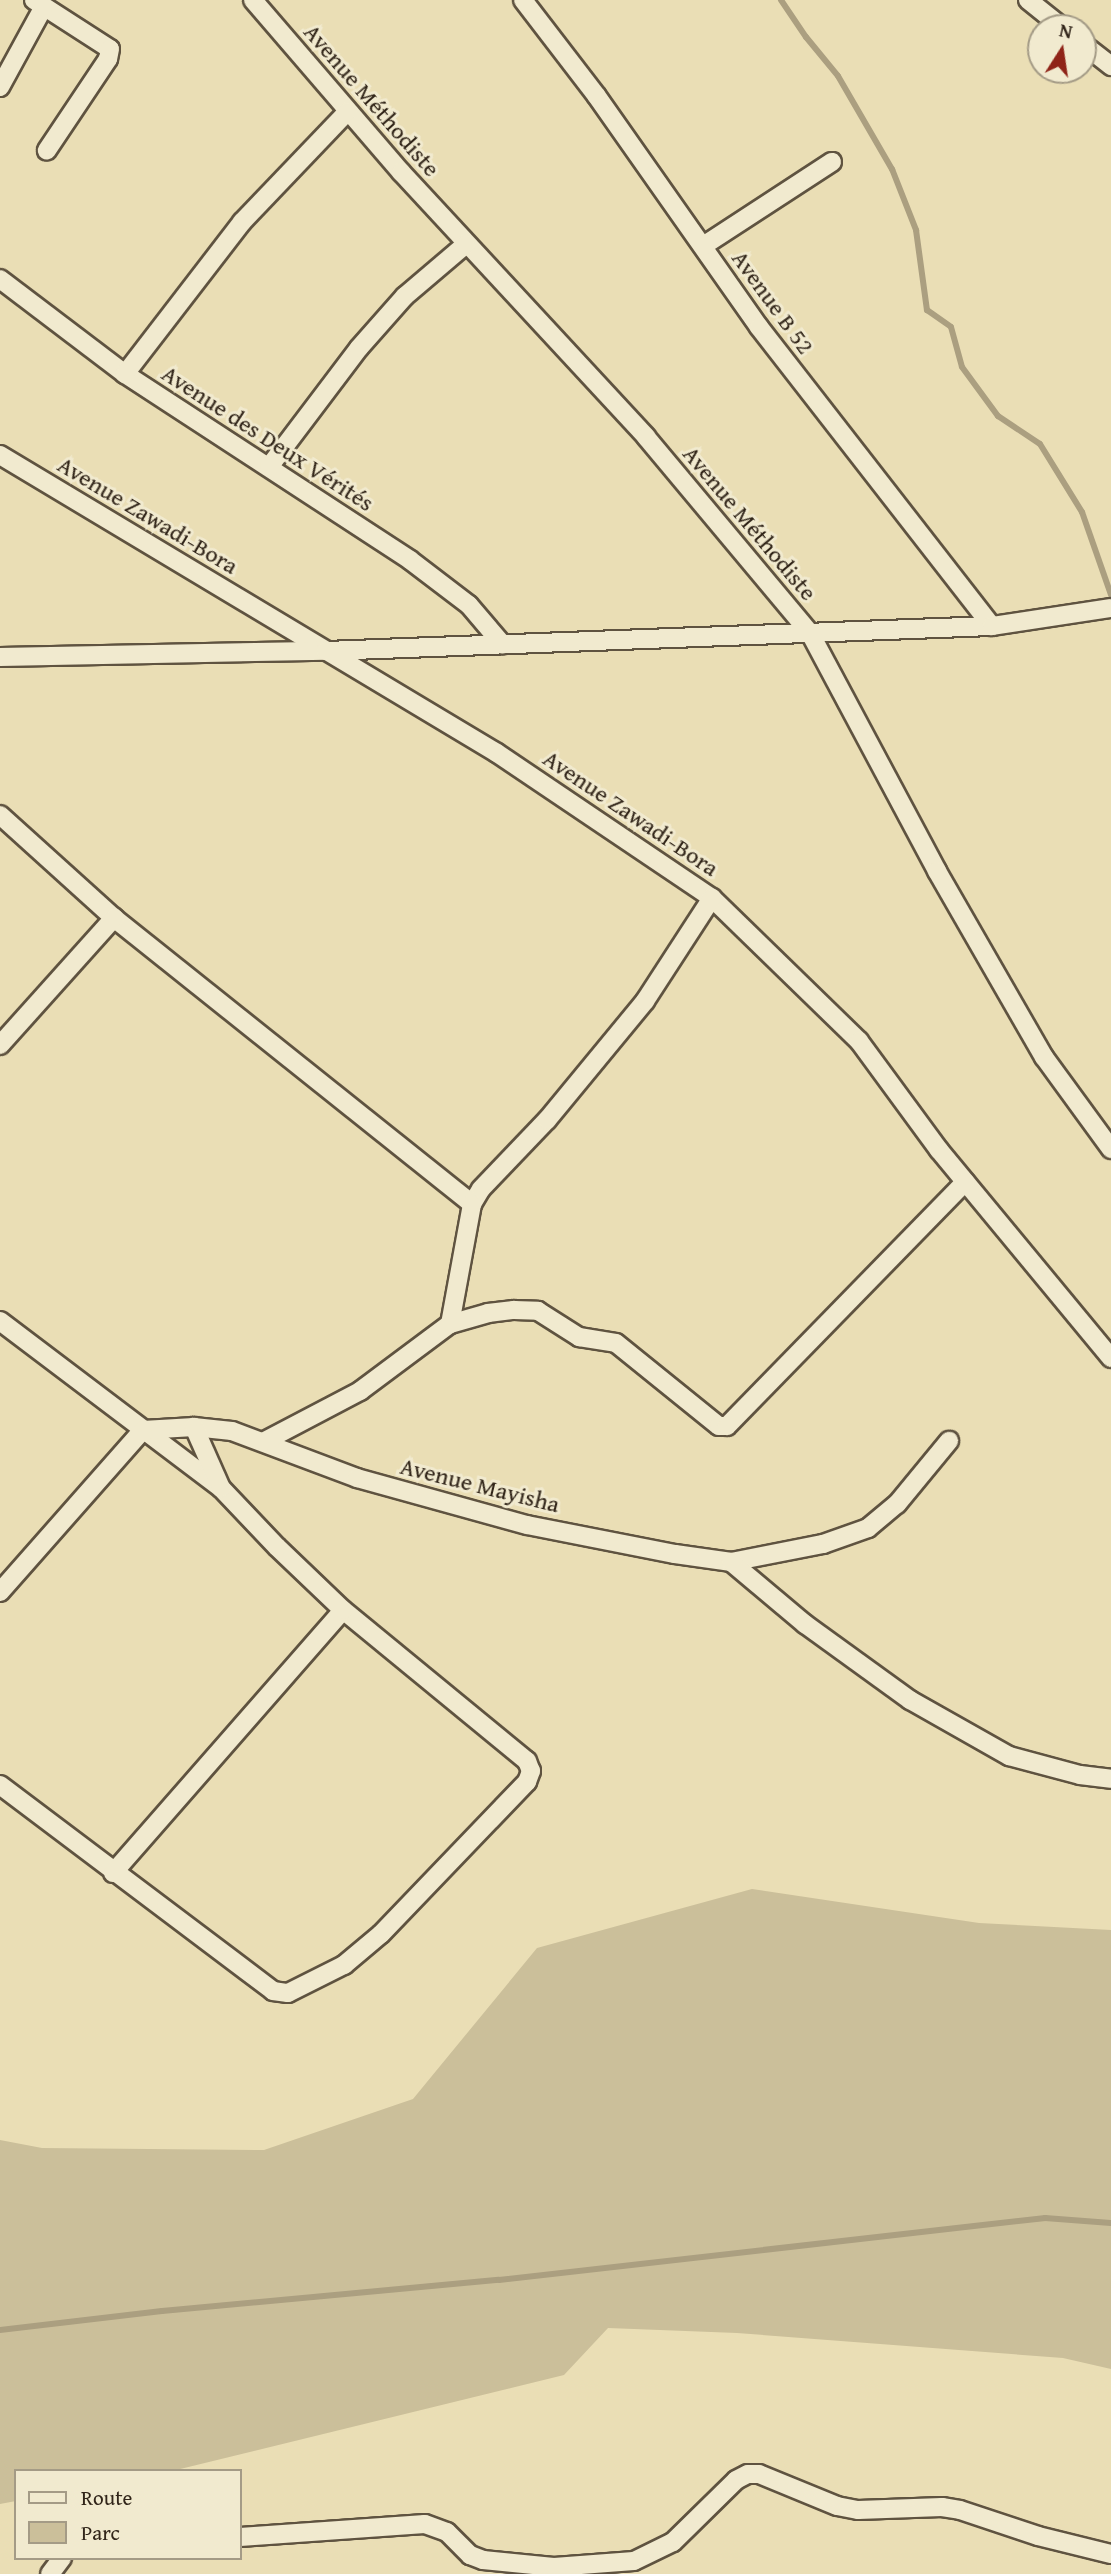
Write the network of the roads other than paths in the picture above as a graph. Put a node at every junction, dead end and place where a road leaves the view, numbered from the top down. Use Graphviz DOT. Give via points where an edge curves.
graph roads {
  1 [pos="253,0"];
  2 [pos="523,0"];
  3 [pos="1028,0"];
  4 [pos="38,4"];
  5 [pos="1046,14"];
  6 [pos="1097,55"];
  7 [pos="1111,66"];
  8 [pos="0,87"];
  9 [pos="348,111"];
  10 [pos="47,150"];
  11 [pos="832,162"];
  12 [pos="466,244"];
  13 [pos="703,246"];
  14 [pos="0,279"];
  15 [pos="125,374"];
  16 [pos="0,455"];
  17 [pos="270,467"];
  18 [pos="1105,609"];
  19 [pos="992,626"];
  20 [pos="810,633"];
  21 [pos="503,645"];
  22 [pos="326,651"];
  23 [pos="0,657"];
  24 [pos="0,815"];
  25 [pos="712,898"];
  26 [pos="114,918"];
  27 [pos="0,1045"];
  28 [pos="1111,1149"];
  29 [pos="965,1182"];
  30 [pos="472,1204"];
  31 [pos="0,1321"];
  32 [pos="450,1324"];
  33 [pos="1111,1358"];
  34 [pos="194,1427"];
  35 [pos="143,1430"];
  36 [pos="949,1441"];
  37 [pos="263,1442"];
  38 [pos="221,1488"];
  39 [pos="731,1562"];
  40 [pos="0,1592"];
  41 [pos="343,1610"];
  42 [pos="1111,1779"];
  43 [pos="0,1786"];
  44 [pos="113,1873"];
  45 [pos="242,2537"];
  46 [pos="1111,2554"];
  1 -- 9 [label="street, Avenue Méthodiste"];
  2 -- 13 [label="street, Avenue B 52"];
  3 -- 5 [label="street"];
  4 -- 8 [label="street"];
  4 -- 10 [label="street" via="105,44 110,54"];
  6 -- 7 [label="street"];
  9 -- 12 [label="street, Avenue Méthodiste"];
  9 -- 15 [label="street" via="242,222"];
  11 -- 13 [label="street"];
  12 -- 17 [label="street" via="405,296 359,348"];
  12 -- 20 [label="street, Avenue Méthodiste" via="646,437"];
  13 -- 19 [label="street, Avenue B 52" via="759,327"];
  14 -- 15 [label="street, Avenue des Deux Vérités"];
  15 -- 17 [label="street, Avenue des Deux Vérités"];
  16 -- 22 [label="street, Avenue Zawadi-Bora"];
  17 -- 21 [label="street, Avenue des Deux Vérités" via="430,575 470,606"];
  18 -- 19 [label="street"];
  19 -- 20 [label="street"];
  20 -- 21 [label="street"];
  20 -- 28 [label="street, Avenue Méthodiste" via="937,871 1044,1057"];
  21 -- 22 [label="street"];
  22 -- 23 [label="street"];
  22 -- 25 [label="street, Avenue Zawadi-Bora" via="497,753"];
  24 -- 26 [label="street"];
  25 -- 29 [label="street, Avenue Zawadi-Bora" via="859,1041"];
  25 -- 30 [label="street" via="645,1001"];
  26 -- 27 [label="street"];
  26 -- 30 [label="street"];
  29 -- 32 [label="street" via="727,1426 719,1426 625,1347 579,1337 538,1311 499,1311"];
  29 -- 33 [label="street, Avenue Zawadi-Bora"];
  30 -- 32 [label="street"];
  31 -- 35 [label="street"];
  32 -- 37 [label="street" via="360,1391"];
  34 -- 35 [label="street, Avenue Mayisha"];
  34 -- 37 [label="street, Avenue Mayisha" via="232,1431"];
  34 -- 38 [label="street"];
  35 -- 38 [label="street"];
  35 -- 40 [label="street"];
  36 -- 39 [label="street, Avenue Mayisha" via="897,1504 868,1528 823,1544"];
  37 -- 39 [label="street, Avenue Mayisha" via="357,1478 527,1525"];
  38 -- 41 [label="street"];
  39 -- 42 [label="street" via="805,1624 921,1706 1009,1756"];
  41 -- 44 [label="street"];
  41 -- 44 [label="street" via="527,1761 531,1772 527,1782 381,1934 344,1965 284,1994"];
  43 -- 44 [label="street"];
  45 -- 46 [label="street" via="425,2524 447,2532 483,2560 554,2567 634,2561 673,2542 736,2480 759,2474 837,2506 960,2510"];
}
